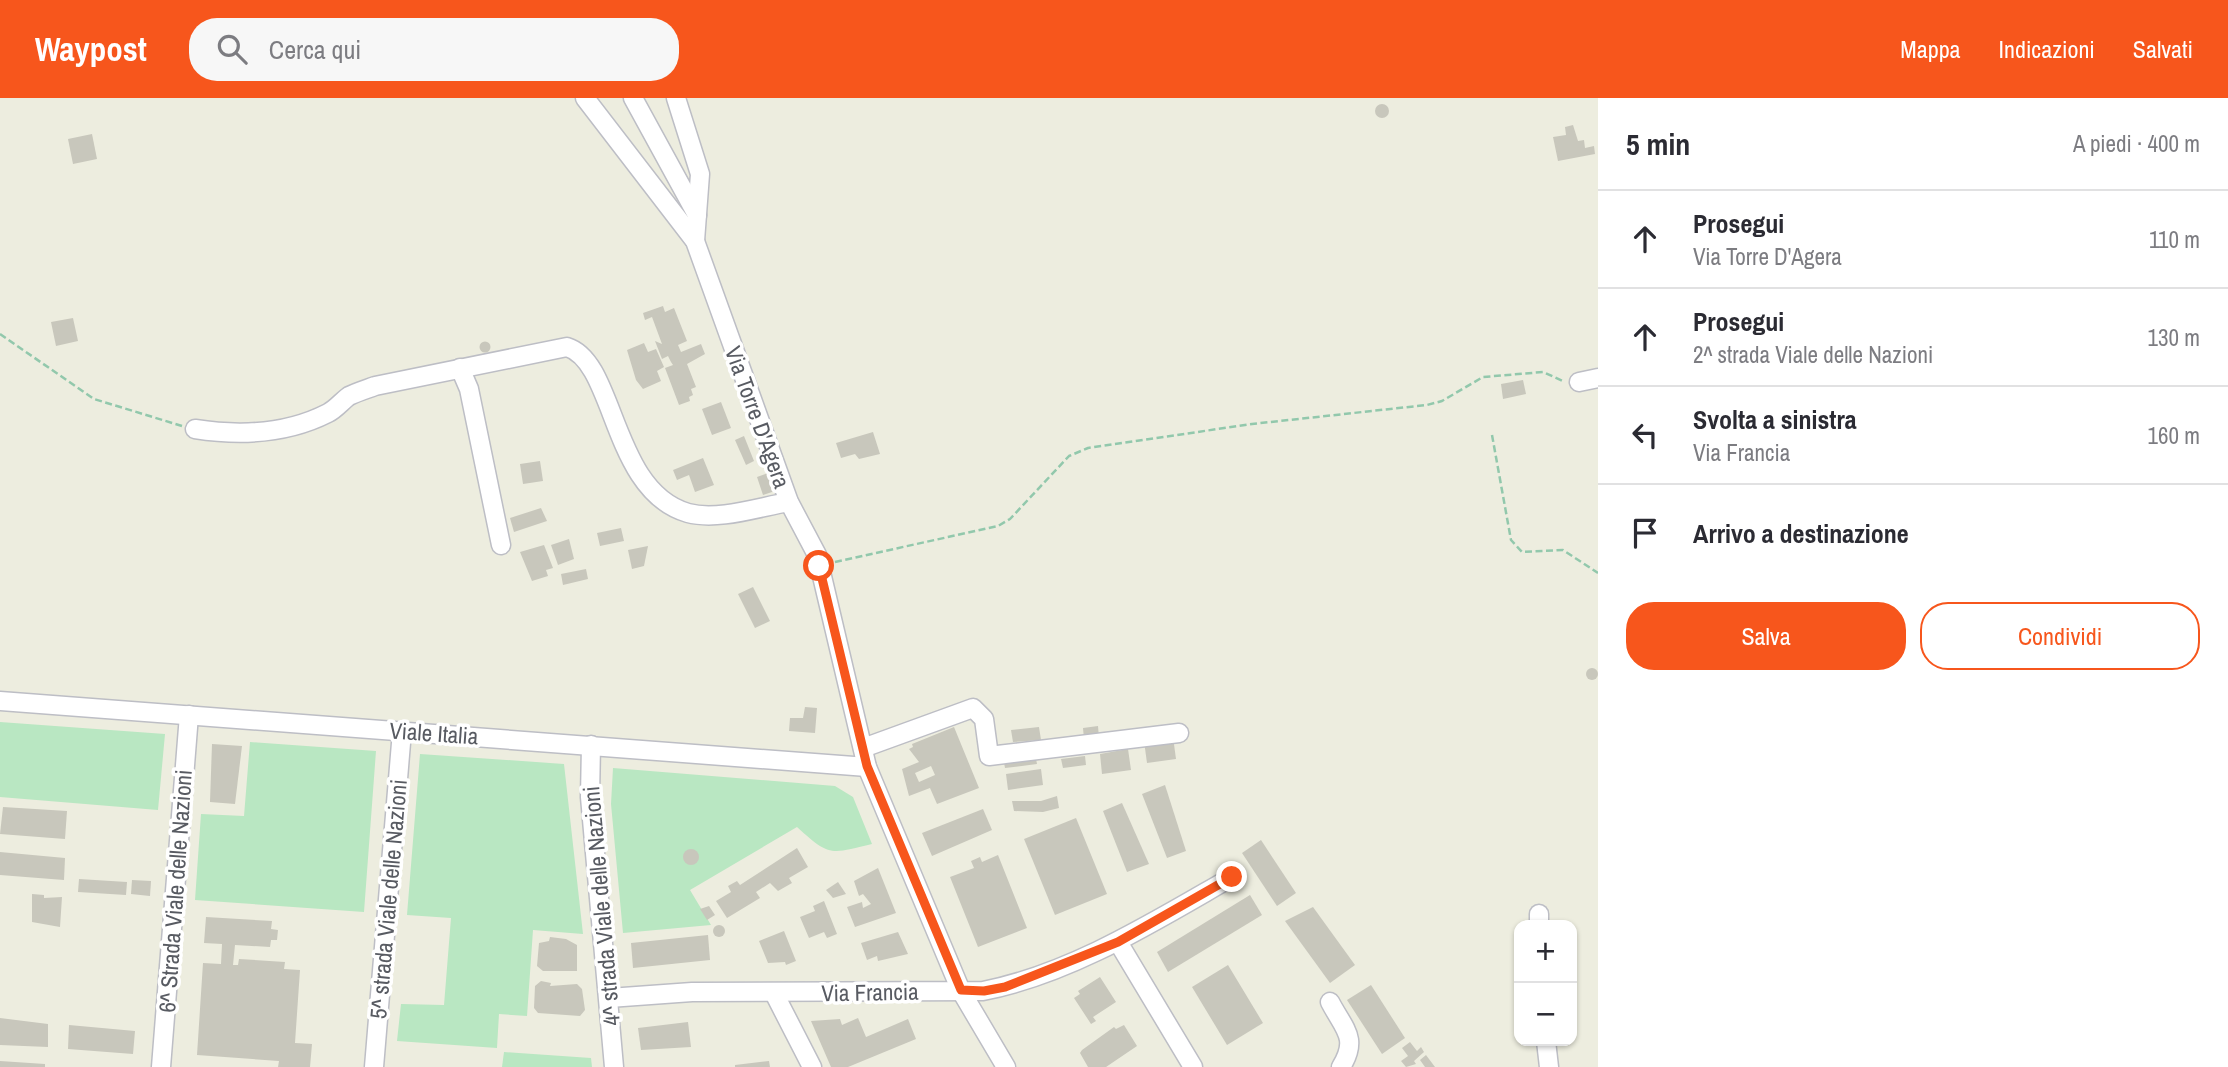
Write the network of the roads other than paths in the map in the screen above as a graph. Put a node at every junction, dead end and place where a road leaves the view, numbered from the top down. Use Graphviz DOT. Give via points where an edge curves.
graph roads {
  1 [pos="586,98"];
  2 [pos="633,98"];
  3 [pos="676,98"];
  4 [pos="697,215"];
  5 [pos="695,241"];
  6 [pos="460,368"];
  7 [pos="1598,378"];
  8 [pos="1579,382"];
  9 [pos="195,429"];
  10 [pos="789,502"];
  11 [pos="501,545"];
  12 [pos="0,701"];
  13 [pos="189,715"];
  14 [pos="402,731"];
  15 [pos="1179,733"];
  16 [pos="591,745"];
  17 [pos="863,748"];
  18 [pos="867,766"];
  19 [pos="1232,877"];
  20 [pos="1118,942"];
  21 [pos="961,990"];
  22 [pos="774,993"];
  23 [pos="608,998"];
  24 [pos="1330,1002"];
  25 [pos="1547,1046"];
  26 [pos="161,1067"];
  27 [pos="374,1067"];
  28 [pos="614,1067"];
  29 [pos="812,1067"];
  30 [pos="1006,1067"];
  31 [pos="1192,1067"];
  32 [pos="1341,1067"];
  33 [pos="1549,1067"];
  1 -- 5 [label="street, Via Torre D'Agera"];
  2 -- 4 [label="street"];
  3 -- 4 [label="street" via="701,174"];
  4 -- 5 [label="street"];
  5 -- 10 [label="street, Via Torre D'Agera"];
  6 -- 9 [label="street" via="375,386 301,425 262,432"];
  6 -- 10 [label="street" via="567,347 580,351 591,366 630,459 664,500 689,513 717,514"];
  6 -- 11 [label="street" via="469,388"];
  7 -- 8 [label="street"];
  10 -- 17 [label="street, Via Torre D'Agera" via="819,566"];
  12 -- 13 [label="street, Viale Italia"];
  13 -- 14 [label="street, Viale Italia"];
  13 -- 26 [label="street, 6^ Strada Viale delle Nazioni"];
  14 -- 16 [label="street, Viale Italia"];
  14 -- 27 [label="street, 5^ strada Viale delle Nazioni"];
  15 -- 17 [label="street" via="989,756 984,719 973,708"];
  16 -- 18 [label="street, Viale Italia"];
  16 -- 23 [label="street, 4^ strada Viale delle Nazioni" via="590,797"];
  17 -- 18 [label="street, Via Torre D'Agera"];
  18 -- 21 [label="street, Via Torre D'Agera"];
  19 -- 20 [label="street, Via Francia"];
  20 -- 21 [label="street, Via Francia" via="1005,987"];
  20 -- 31 [label="street"];
  21 -- 22 [label="street, Via Francia"];
  21 -- 30 [label="street, Via Torre D'Agera"];
  22 -- 23 [label="street, Via Francia"];
  22 -- 29 [label="street"];
  23 -- 28 [label="street, 4^ strada Viale delle Nazioni"];
  24 -- 32 [label="street" via="1350,1039 1351,1052"];
  25 -- 33 [label="street"];
}
